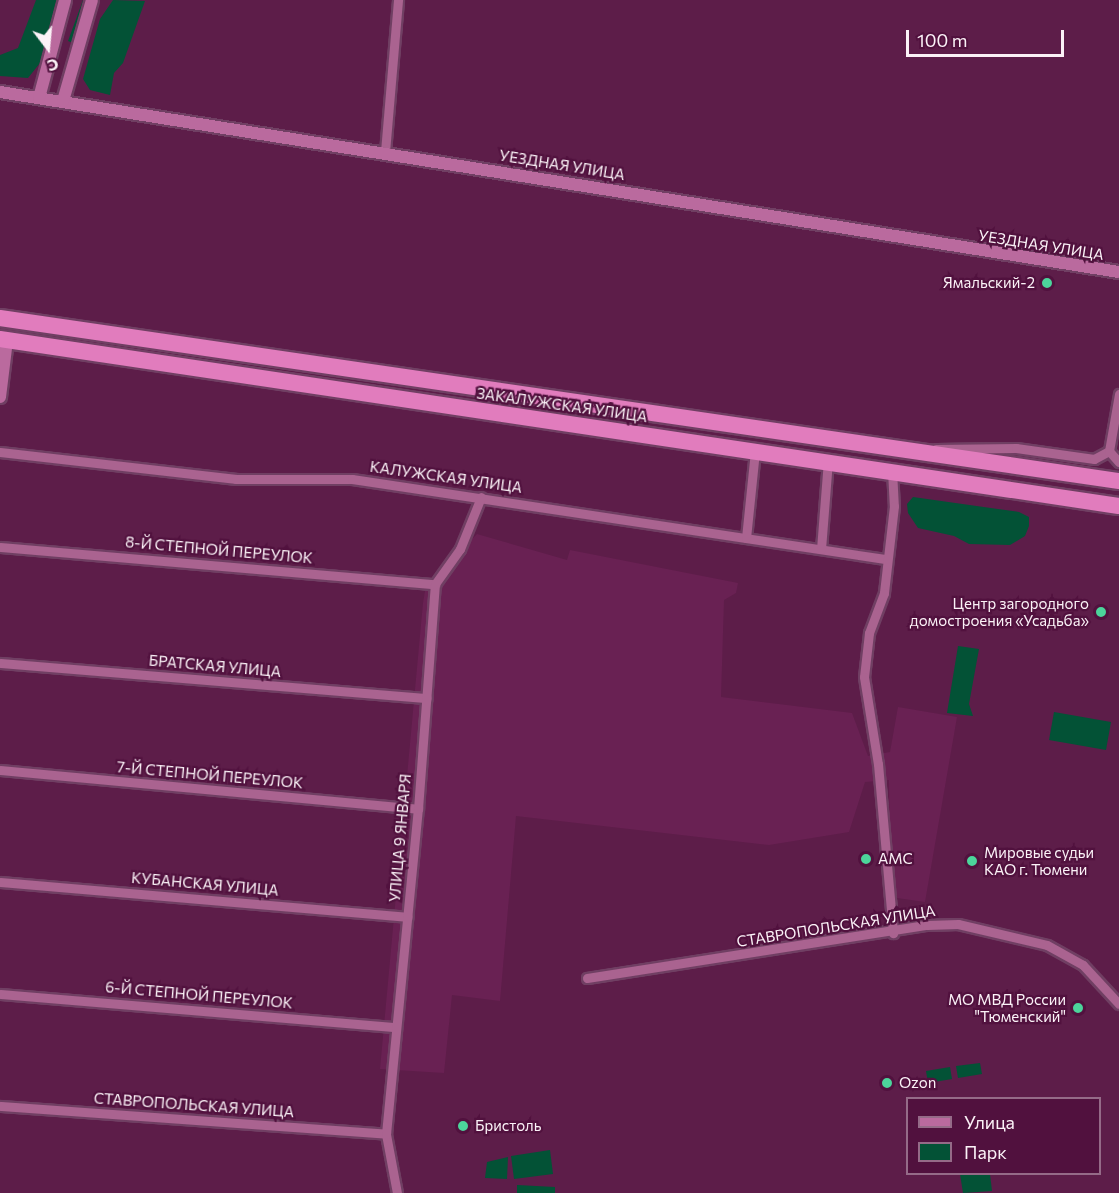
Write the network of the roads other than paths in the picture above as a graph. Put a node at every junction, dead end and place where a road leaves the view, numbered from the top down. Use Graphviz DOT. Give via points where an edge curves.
graph roads {
  1 [pos="65,0"];
  2 [pos="92,0"];
  3 [pos="398,0"];
  4 [pos="0,92"];
  5 [pos="39,98"];
  6 [pos="63,101"];
  7 [pos="385,152"];
  8 [pos="1119,272"];
  9 [pos="0,318"];
  10 [pos="4,340"];
  11 [pos="1119,394"];
  12 [pos="0,397"];
  13 [pos="1110,451"];
  14 [pos="0,452"];
  15 [pos="755,452"];
  16 [pos="911,452"];
  17 [pos="828,462"];
  18 [pos="1119,462"];
  19 [pos="892,470"];
  20 [pos="1119,481"];
  21 [pos="482,497"];
  22 [pos="1119,506"];
  23 [pos="746,538"];
  24 [pos="0,547"];
  25 [pos="821,549"];
  26 [pos="885,559"];
  27 [pos="435,584"];
  28 [pos="0,663"];
  29 [pos="427,698"];
  30 [pos="0,770"];
  31 [pos="418,809"];
  32 [pos="0,882"];
  33 [pos="408,917"];
  34 [pos="894,933"];
  35 [pos="587,978"];
  36 [pos="0,994"];
  37 [pos="1119,1004"];
  38 [pos="395,1027"];
  39 [pos="0,1106"];
  40 [pos="386,1134"];
  41 [pos="397,1193"];
  1 -- 5 [label="street"];
  2 -- 6 [label="street"];
  3 -- 7 [label="street"];
  4 -- 5 [label="street, УЕЗДНАЯ УЛИЦА"];
  5 -- 6 [label="street, УЕЗДНАЯ УЛИЦА"];
  6 -- 7 [label="street, УЕЗДНАЯ УЛИЦА"];
  7 -- 8 [label="street, УЕЗДНАЯ УЛИЦА"];
  9 -- 16 [label="highway"];
  10 -- 12 [label="street"];
  10 -- 15 [label="highway, ЗАКАЛУЖСКАЯ УЛИЦА"];
  11 -- 13 [label="street"];
  13 -- 16 [label="street" via="1094,459 963,446"];
  13 -- 18 [label="street"];
  14 -- 21 [label="street, КАЛУЖСКАЯ УЛИЦА" via="236,479 352,479"];
  15 -- 17 [label="highway, ЗАКАЛУЖСКАЯ УЛИЦА"];
  15 -- 23 [label="street"];
  16 -- 20 [label="highway"];
  17 -- 19 [label="highway, ЗАКАЛУЖСКАЯ УЛИЦА"];
  17 -- 25 [label="street"];
  19 -- 22 [label="highway, ЗАКАЛУЖСКАЯ УЛИЦА"];
  19 -- 26 [label="street" via="894,506"];
  21 -- 23 [label="street, КАЛУЖСКАЯ УЛИЦА"];
  21 -- 27 [label="street" via="460,549"];
  23 -- 25 [label="street, КАЛУЖСКАЯ УЛИЦА"];
  24 -- 27 [label="street, 8-Й СТЕПНОЙ ПЕРЕУЛОК"];
  25 -- 26 [label="street, КАЛУЖСКАЯ УЛИЦА"];
  26 -- 34 [label="street" via="884,593 869,633 864,677 878,764"];
  27 -- 29 [label="street, УЛИЦА 9 ЯНВАРЯ"];
  28 -- 29 [label="street, БРАТСКАЯ УЛИЦА"];
  29 -- 31 [label="street, УЛИЦА 9 ЯНВАРЯ"];
  30 -- 31 [label="street, 7-Й СТЕПНОЙ ПЕРЕУЛОК"];
  31 -- 33 [label="street, УЛИЦА 9 ЯНВАРЯ"];
  32 -- 33 [label="street, КУБАНСКАЯ УЛИЦА"];
  33 -- 38 [label="street, УЛИЦА 9 ЯНВАРЯ"];
  34 -- 35 [label="street, СТАВРОПОЛЬСКАЯ УЛИЦА"];
  34 -- 37 [label="street, СТАВРОПОЛЬСКАЯ УЛИЦА" via="927,925 979,927 1047,945 1083,965"];
  36 -- 38 [label="street, 6-Й СТЕПНОЙ ПЕРЕУЛОК"];
  38 -- 40 [label="street, УЛИЦА 9 ЯНВАРЯ"];
  39 -- 40 [label="street, СТАВРОПОЛЬСКАЯ УЛИЦА"];
  40 -- 41 [label="street, УЛИЦА 9 ЯНВАРЯ"];
}
